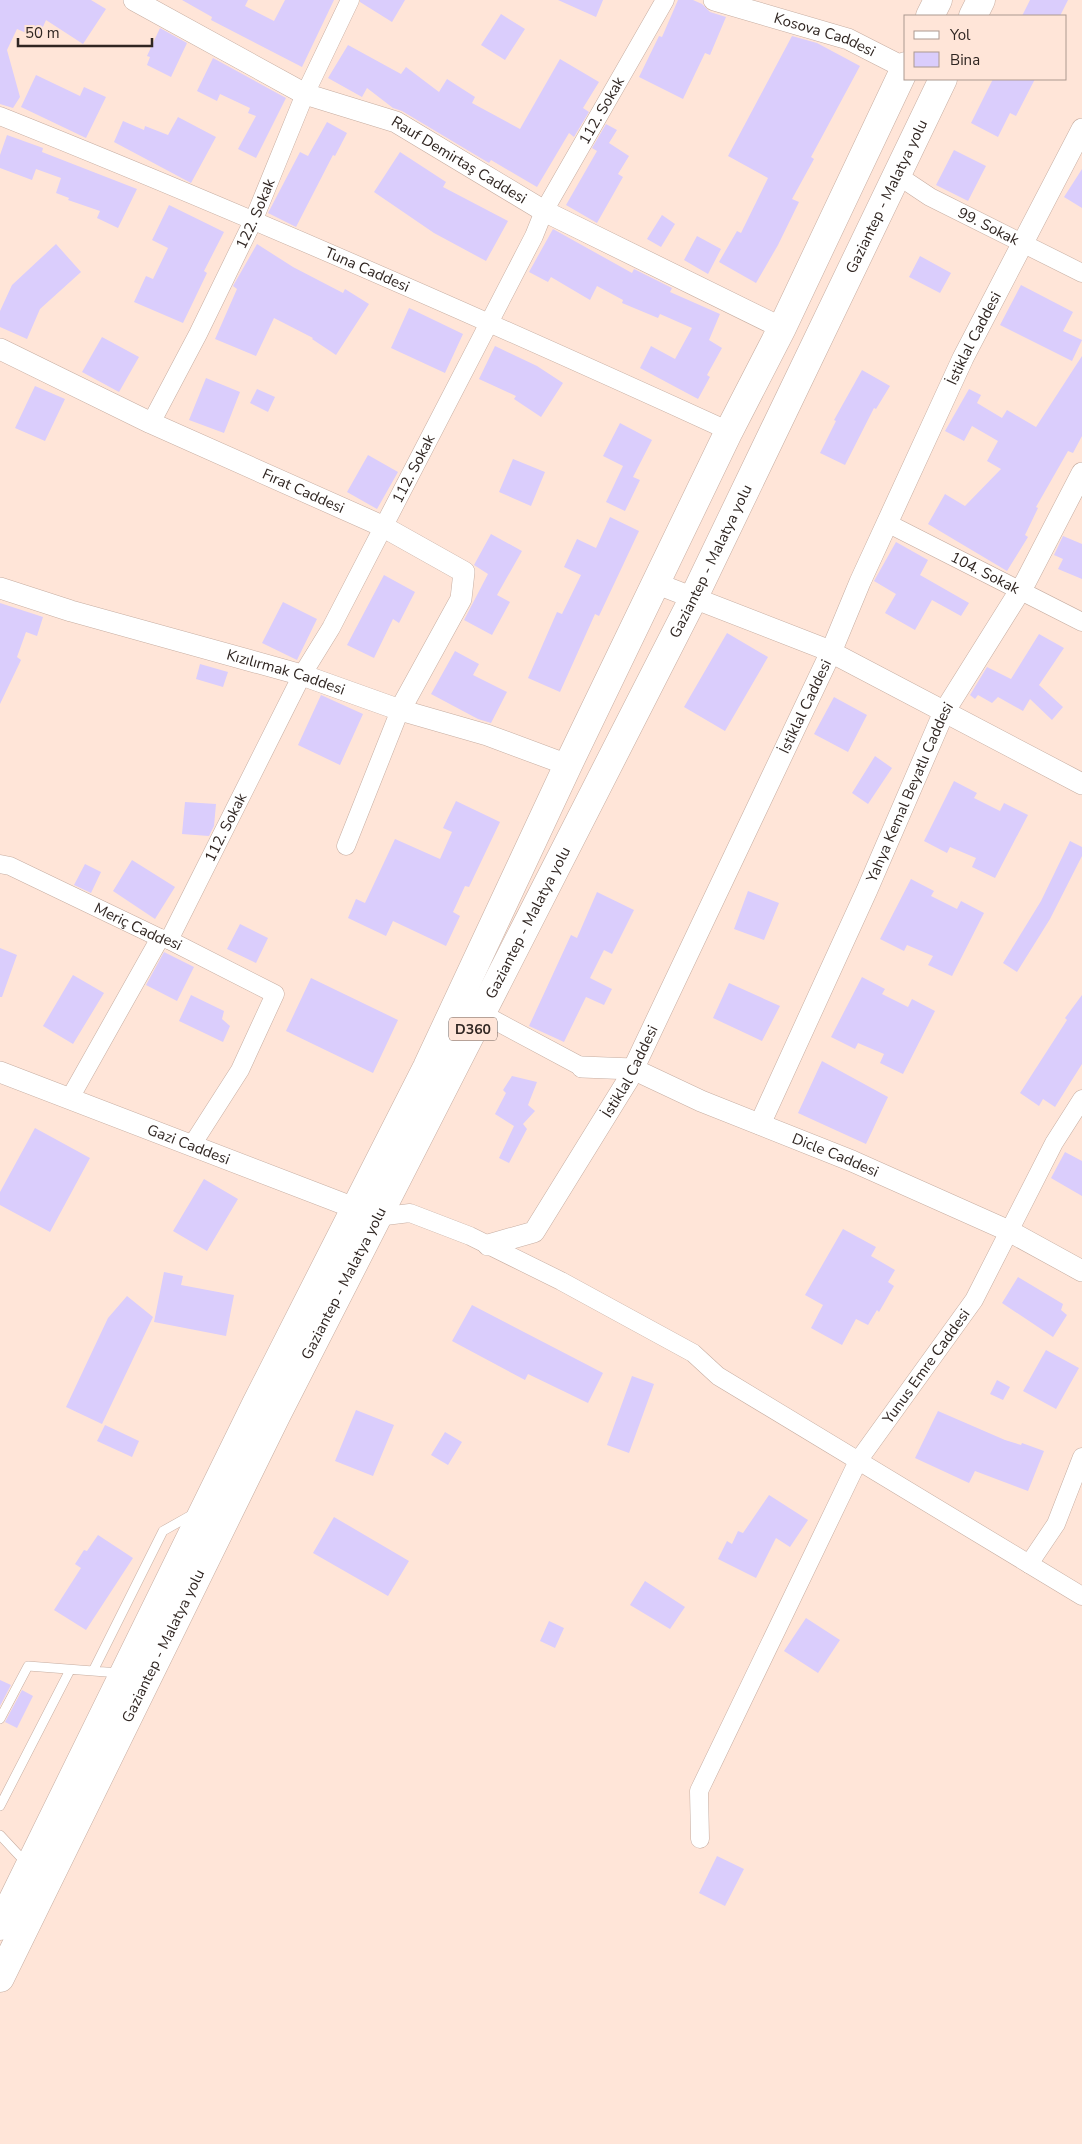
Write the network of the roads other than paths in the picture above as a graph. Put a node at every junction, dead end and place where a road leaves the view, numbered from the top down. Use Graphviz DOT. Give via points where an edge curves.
graph roads {
  1 [pos="134,0"];
  2 [pos="350,0"];
  3 [pos="664,0"];
  4 [pos="714,0"];
  5 [pos="938,0"];
  6 [pos="981,0"];
  7 [pos="930,15"];
  8 [pos="974,15"];
  9 [pos="904,67"];
  10 [pos="904,69"];
  11 [pos="943,80"];
  12 [pos="305,94"];
  13 [pos="0,116"];
  14 [pos="1082,129"];
  15 [pos="897,175"];
  16 [pos="544,211"];
  17 [pos="254,219"];
  18 [pos="1023,244"];
  19 [pos="1082,273"];
  20 [pos="490,322"];
  21 [pos="782,328"];
  22 [pos="0,349"];
  23 [pos="151,423"];
  24 [pos="729,431"];
  25 [pos="1082,473"];
  26 [pos="887,523"];
  27 [pos="382,526"];
  28 [pos="655,584"];
  29 [pos="0,588"];
  30 [pos="1021,590"];
  31 [pos="693,599"];
  32 [pos="1082,622"];
  33 [pos="831,652"];
  34 [pos="302,676"];
  35 [pos="400,710"];
  36 [pos="944,712"];
  37 [pos="568,765"];
  38 [pos="1082,784"];
  39 [pos="346,846"];
  40 [pos="0,864"];
  41 [pos="165,939"];
  42 [pos="482,1013"];
  43 [pos="582,1067"];
  44 [pos="633,1069"];
  45 [pos="0,1072"];
  46 [pos="70,1098"];
  47 [pos="1082,1099"];
  48 [pos="760,1124"];
  49 [pos="192,1145"];
  50 [pos="366,1213"];
  51 [pos="1009,1231"];
  52 [pos="488,1245"];
  53 [pos="1082,1271"];
  54 [pos="1082,1457"];
  55 [pos="858,1461"];
  56 [pos="206,1507"];
  57 [pos="1029,1564"];
  58 [pos="1082,1596"];
  59 [pos="70,1670"];
  60 [pos="93,1671"];
  61 [pos="124,1674"];
  62 [pos="0,1719"];
  63 [pos="0,1806"];
  64 [pos="0,1835"];
  65 [pos="700,1839"];
  66 [pos="29,1867"];
  67 [pos="0,1926"];
  68 [pos="0,1978"];
  1 -- 12 [label="street, Rauf Demirtaş Caddesi"];
  2 -- 12 [label="street, 122. Sokak"];
  3 -- 16 [label="street, 112. Sokak"];
  4 -- 9 [label="street, Kosova Caddesi" via="848,39"];
  5 -- 7 [label="highway"];
  6 -- 8 [label="highway"];
  10 -- 21 [label="highway, Gaziantep - Malatya yolu / D360"];
  11 -- 15 [label="highway, Gaziantep - Malatya yolu / D360"];
  12 -- 16 [label="street, Rauf Demirtaş Caddesi" via="396,122"];
  12 -- 17 [label="street, 122. Sokak"];
  13 -- 17 [label="street, Tuna Caddesi"];
  14 -- 18 [label="street, İstiklal Caddesi"];
  15 -- 18 [label="street, 99. Sokak" via="930,197"];
  15 -- 31 [label="highway, Gaziantep - Malatya yolu / D360"];
  16 -- 20 [label="street, 112. Sokak"];
  16 -- 21 [label="street, Rauf Demirtaş Caddesi"];
  17 -- 20 [label="street, Tuna Caddesi"];
  17 -- 23 [label="street, 122. Sokak"];
  18 -- 19 [label="street, 99. Sokak"];
  18 -- 26 [label="street, İstiklal Caddesi" via="963,358"];
  20 -- 24 [label="street, Tuna Caddesi"];
  20 -- 27 [label="street, 112. Sokak"];
  21 -- 24 [label="highway, Gaziantep - Malatya yolu / D360"];
  22 -- 23 [label="street, Fırat Caddesi"];
  23 -- 27 [label="street, Fırat Caddesi"];
  24 -- 28 [label="highway, Gaziantep - Malatya yolu / D360"];
  25 -- 30 [label="street, Yahya Kemal Beyatlı Caddesi"];
  26 -- 30 [label="street, 104. Sokak" via="997,581"];
  26 -- 33 [label="street, İstiklal Caddesi"];
  27 -- 34 [label="street, 112. Sokak" via="331,628"];
  27 -- 35 [label="street, Fırat Caddesi" via="464,572 461,600"];
  28 -- 31 [label="street"];
  28 -- 37 [label="highway, Gaziantep - Malatya yolu / D360"];
  29 -- 34 [label="street, Kızılırmak Caddesi"];
  30 -- 32 [label="street, 104. Sokak"];
  30 -- 36 [label="street, Yahya Kemal Beyatlı Caddesi"];
  31 -- 33 [label="street"];
  31 -- 42 [label="highway, Gaziantep - Malatya yolu / D360"];
  33 -- 36 [label="street"];
  33 -- 44 [label="street, İstiklal Caddesi"];
  34 -- 35 [label="street, Kızılırmak Caddesi"];
  34 -- 41 [label="street, 112. Sokak"];
  35 -- 37 [label="street, Kızılırmak Caddesi" via="486,735"];
  35 -- 39 [label="street"];
  36 -- 38 [label="street"];
  36 -- 48 [label="street, Yahya Kemal Beyatlı Caddesi"];
  37 -- 50 [label="highway, Gaziantep - Malatya yolu / D360" via="427,1067"];
  40 -- 41 [label="street, Meriç Caddesi"];
  41 -- 46 [label="street, 112. Sokak"];
  41 -- 49 [label="street, Meriç Caddesi" via="275,994 240,1070"];
  42 -- 43 [label="street"];
  42 -- 50 [label="highway, Gaziantep - Malatya yolu / D360"];
  43 -- 44 [label="street, Dicle Caddesi"];
  44 -- 48 [label="street, Dicle Caddesi"];
  44 -- 52 [label="street, İstiklal Caddesi" via="534,1232"];
  45 -- 46 [label="street, Gazi Caddesi"];
  46 -- 49 [label="street, Gazi Caddesi"];
  47 -- 51 [label="street, Yunus Emre Caddesi" via="1054,1143"];
  48 -- 51 [label="street, Dicle Caddesi"];
  49 -- 50 [label="street, Gazi Caddesi"];
  50 -- 52 [label="street" via="410,1213"];
  50 -- 56 [label="highway, Gaziantep - Malatya yolu / D360"];
  50 -- 68 [label="highway, Gaziantep - Malatya yolu / D360" via="277,1414"];
  51 -- 53 [label="street, Dicle Caddesi"];
  51 -- 55 [label="street, Yunus Emre Caddesi" via="974,1300"];
  52 -- 55 [label="street" via="561,1281 692,1354 718,1376"];
  54 -- 57 [label="street" via="1056,1524"];
  55 -- 57 [label="street"];
  55 -- 65 [label="street, Yunus Emre Caddesi" via="700,1792"];
  56 -- 60 [label="lane" via="163,1531"];
  56 -- 61 [label="highway, Gaziantep - Malatya yolu / D360"];
  57 -- 58 [label="street"];
  59 -- 60 [label="lane"];
  59 -- 62 [label="lane" via="28,1666"];
  59 -- 63 [label="lane"];
  60 -- 61 [label="lane"];
  61 -- 66 [label="highway, Gaziantep - Malatya yolu / D360"];
  64 -- 66 [label="lane"];
  66 -- 67 [label="highway, Gaziantep - Malatya yolu / D360"];
}
